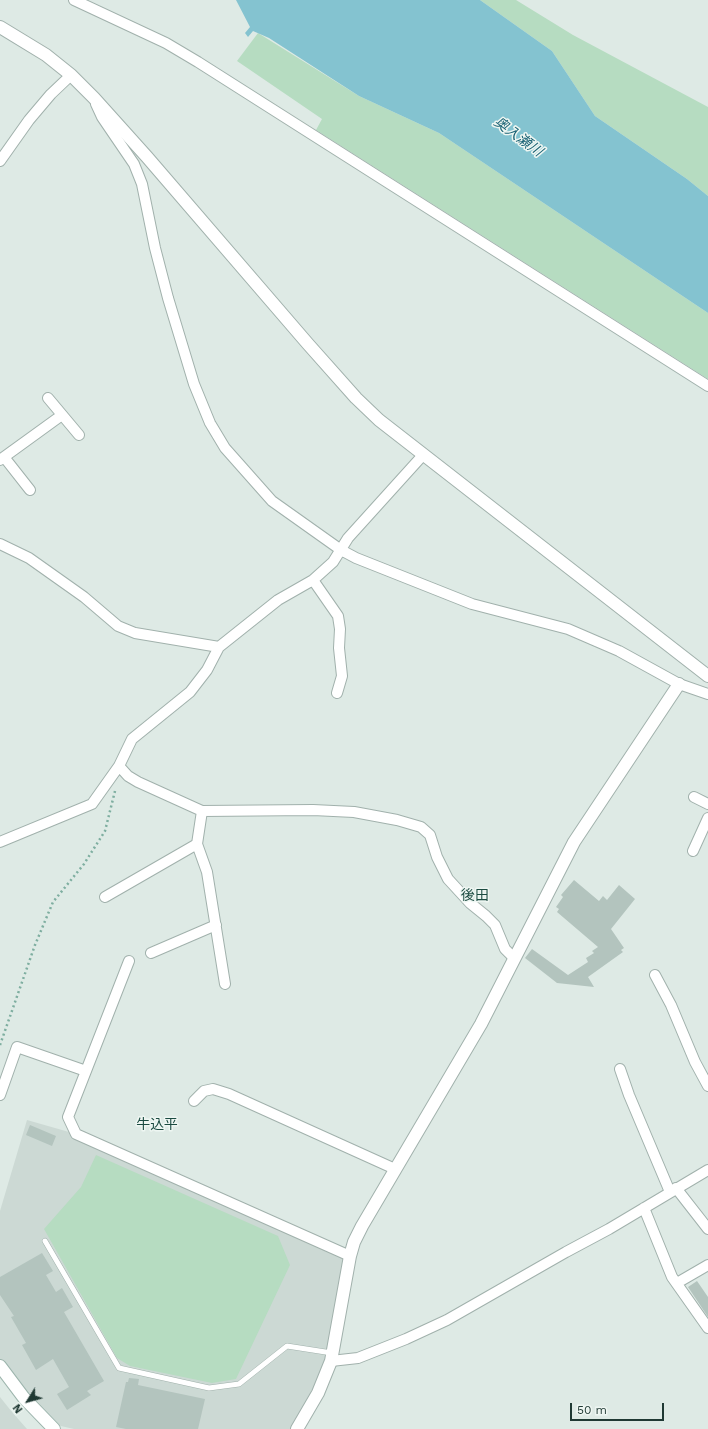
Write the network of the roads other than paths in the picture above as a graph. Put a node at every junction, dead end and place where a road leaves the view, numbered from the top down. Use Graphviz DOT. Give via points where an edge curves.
graph roads {
  1 [pos="74,0"];
  2 [pos="0,27"];
  3 [pos="71,75"];
  4 [pos="94,98"];
  5 [pos="0,161"];
  6 [pos="708,386"];
  7 [pos="48,398"];
  8 [pos="62,415"];
  9 [pos="79,434"];
  10 [pos="423,455"];
  11 [pos="2,459"];
  12 [pos="30,490"];
  13 [pos="0,544"];
  14 [pos="341,550"];
  15 [pos="313,580"];
  16 [pos="219,647"];
  17 [pos="708,676"];
  18 [pos="679,684"];
  19 [pos="337,693"];
  20 [pos="708,694"];
  21 [pos="119,766"];
  22 [pos="694,797"];
  23 [pos="708,804"];
  24 [pos="202,811"];
  25 [pos="708,818"];
  26 [pos="0,842"];
  27 [pos="197,844"];
  28 [pos="693,851"];
  29 [pos="105,897"];
  30 [pos="216,925"];
  31 [pos="152,953"];
  32 [pos="514,958"];
  33 [pos="129,961"];
  34 [pos="655,975"];
  35 [pos="225,984"];
  36 [pos="620,1069"];
  37 [pos="86,1071"];
  38 [pos="708,1086"];
  39 [pos="0,1096"];
  40 [pos="194,1101"];
  41 [pos="395,1169"];
  42 [pos="708,1170"];
  43 [pos="673,1190"];
  44 [pos="644,1208"];
  45 [pos="708,1229"];
  46 [pos="45,1241"];
  47 [pos="350,1256"];
  48 [pos="708,1265"];
  49 [pos="677,1284"];
  50 [pos="708,1328"];
  51 [pos="332,1357"];
  52 [pos="0,1366"];
  53 [pos="54,1429"];
  54 [pos="297,1429"];
  1 -- 6 [label="street" via="198,62"];
  2 -- 3 [label="street" via="46,55"];
  3 -- 4 [label="street"];
  3 -- 5 [label="street" via="29,120"];
  4 -- 10 [label="street" via="356,398 378,420"];
  4 -- 14 [label="street" via="102,117 134,164 142,184 168,298 194,384 210,423 225,448 272,501"];
  7 -- 8 [label="street"];
  8 -- 9 [label="street"];
  8 -- 11 [label="street"];
  10 -- 14 [label="street" via="348,538"];
  10 -- 17 [label="street"];
  11 -- 12 [label="street"];
  13 -- 16 [label="street" via="29,558 84,597 118,626 135,633"];
  14 -- 15 [label="street" via="333,562"];
  14 -- 18 [label="street" via="472,604 568,629 619,651"];
  15 -- 16 [label="street" via="278,600"];
  15 -- 19 [label="street" via="338,616 342,676"];
  16 -- 21 [label="street" via="207,670 190,692 132,739"];
  18 -- 20 [label="street"];
  18 -- 32 [label="street" via="574,842"];
  21 -- 24 [label="street" via="128,776"];
  21 -- 26 [label="street" via="92,804"];
  22 -- 23 [label="street"];
  24 -- 27 [label="street"];
  24 -- 32 [label="street" via="354,812 422,827 430,835 437,858 448,879 495,925 505,949"];
  25 -- 28 [label="street"];
  27 -- 29 [label="street"];
  27 -- 30 [label="street" via="207,872"];
  30 -- 31 [label="street"];
  30 -- 35 [label="street"];
  32 -- 41 [label="street" via="481,1024"];
  33 -- 37 [label="street"];
  34 -- 38 [label="street" via="672,1005 695,1062"];
  36 -- 43 [label="street" via="632,1102"];
  37 -- 39 [label="street" via="17,1046"];
  37 -- 47 [label="street" via="68,1117 76,1134"];
  40 -- 41 [label="street" via="204,1091 212,1089 229,1094"];
  41 -- 47 [label="street" via="362,1226"];
  42 -- 43 [label="street"];
  43 -- 44 [label="street"];
  43 -- 45 [label="street"];
  44 -- 49 [label="street"];
  44 -- 51 [label="street" via="447,1320 358,1358"];
  46 -- 51 [label="lane" via="119,1368 209,1388 239,1384 287,1346"];
  47 -- 51 [label="street"];
  48 -- 49 [label="street"];
  49 -- 50 [label="street"];
  51 -- 54 [label="street" via="318,1393"];
  52 -- 53 [label="street" via="24,1398"];
}
